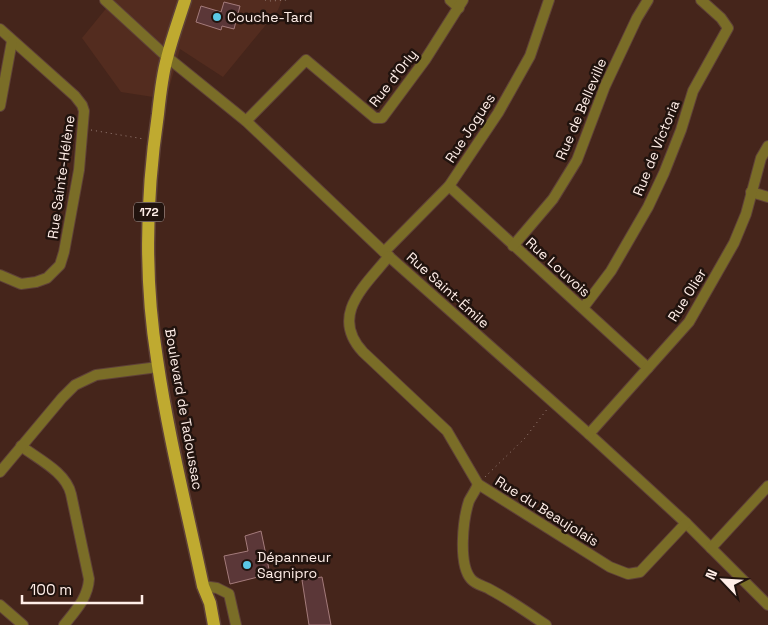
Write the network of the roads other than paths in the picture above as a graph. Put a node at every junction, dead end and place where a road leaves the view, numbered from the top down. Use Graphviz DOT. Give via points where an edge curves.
graph roads {
  1 [pos="105,0"];
  2 [pos="185,0"];
  3 [pos="450,0"];
  4 [pos="549,0"];
  5 [pos="648,0"];
  6 [pos="701,0"];
  7 [pos="461,4"];
  8 [pos="0,29"];
  9 [pos="12,41"];
  10 [pos="167,57"];
  11 [pos="0,106"];
  12 [pos="246,121"];
  13 [pos="768,146"];
  14 [pos="449,186"];
  15 [pos="751,192"];
  16 [pos="768,197"];
  17 [pos="513,246"];
  18 [pos="387,254"];
  19 [pos="0,275"];
  20 [pos="583,308"];
  21 [pos="158,367"];
  22 [pos="648,368"];
  23 [pos="589,434"];
  24 [pos="21,446"];
  25 [pos="0,472"];
  26 [pos="478,484"];
  27 [pos="768,486"];
  28 [pos="686,523"];
  29 [pos="711,548"];
  30 [pos="203,586"];
  31 [pos="768,604"];
  32 [pos="0,605"];
  33 [pos="23,625"];
  34 [pos="64,625"];
  35 [pos="206,625"];
  36 [pos="214,625"];
  37 [pos="236,625"];
  38 [pos="546,625"];
  1 -- 10 [label="street, Rue Saint-Émile"];
  2 -- 10 [label="main road, Boulevard de Tadoussac / 172"];
  3 -- 7 [label="street"];
  4 -- 14 [label="street, Rue Jogues" via="530,56 498,113"];
  5 -- 17 [label="street, Rue de Belleville" via="609,77 577,160 553,199"];
  6 -- 20 [label="street, Rue de Victoria" via="728,28 693,91 681,130 648,207 611,271"];
  7 -- 12 [label="street, Rue d'Orly" via="382,118 375,118 306,60"];
  8 -- 9 [label="street, Rue Sainte-Hélène"];
  9 -- 11 [label="street"];
  9 -- 19 [label="street, Rue Sainte-Hélène" via="75,96 84,111 79,170 60,265 47,278 36,282 21,284"];
  10 -- 12 [label="street, Rue Saint-Émile"];
  10 -- 21 [label="main road, Boulevard de Tadoussac / 172" via="154,140 148,239"];
  12 -- 18 [label="street, Rue Saint-Émile"];
  13 -- 15 [label="street, Rue Olier"];
  14 -- 17 [label="street, Rue Louvois"];
  14 -- 18 [label="street, Rue Jogues"];
  15 -- 16 [label="street"];
  15 -- 22 [label="street, Rue Olier" via="734,243 694,314"];
  17 -- 20 [label="street, Rue Louvois"];
  18 -- 23 [label="street, Rue Saint-Émile"];
  18 -- 26 [label="street, Rue du Beaujolais" via="350,308 350,332 363,352 447,431"];
  20 -- 22 [label="street, Rue Louvois"];
  21 -- 24 [label="street" via="86,378 62,398"];
  21 -- 30 [label="main road, Boulevard de Tadoussac / 172"];
  22 -- 23 [label="street, Rue Olier"];
  23 -- 28 [label="street, Rue Saint-Émile"];
  24 -- 25 [label="street"];
  24 -- 34 [label="street" via="58,474 69,486 71,494 89,586"];
  26 -- 28 [label="street, Rue du Beaujolais" via="610,567 628,574 640,572"];
  26 -- 38 [label="street" via="470,501 466,522 463,561 466,570 473,581"];
  27 -- 29 [label="street"];
  28 -- 29 [label="street, Rue Saint-Émile"];
  29 -- 31 [label="street, Rue Saint-Émile"];
  30 -- 35 [label="main road, Boulevard de Tadoussac / 172" via="202,606"];
  30 -- 36 [label="main road, Boulevard de Tadoussac / 172"];
  30 -- 37 [label="street" via="229,594"];
  32 -- 33 [label="street"];
}
